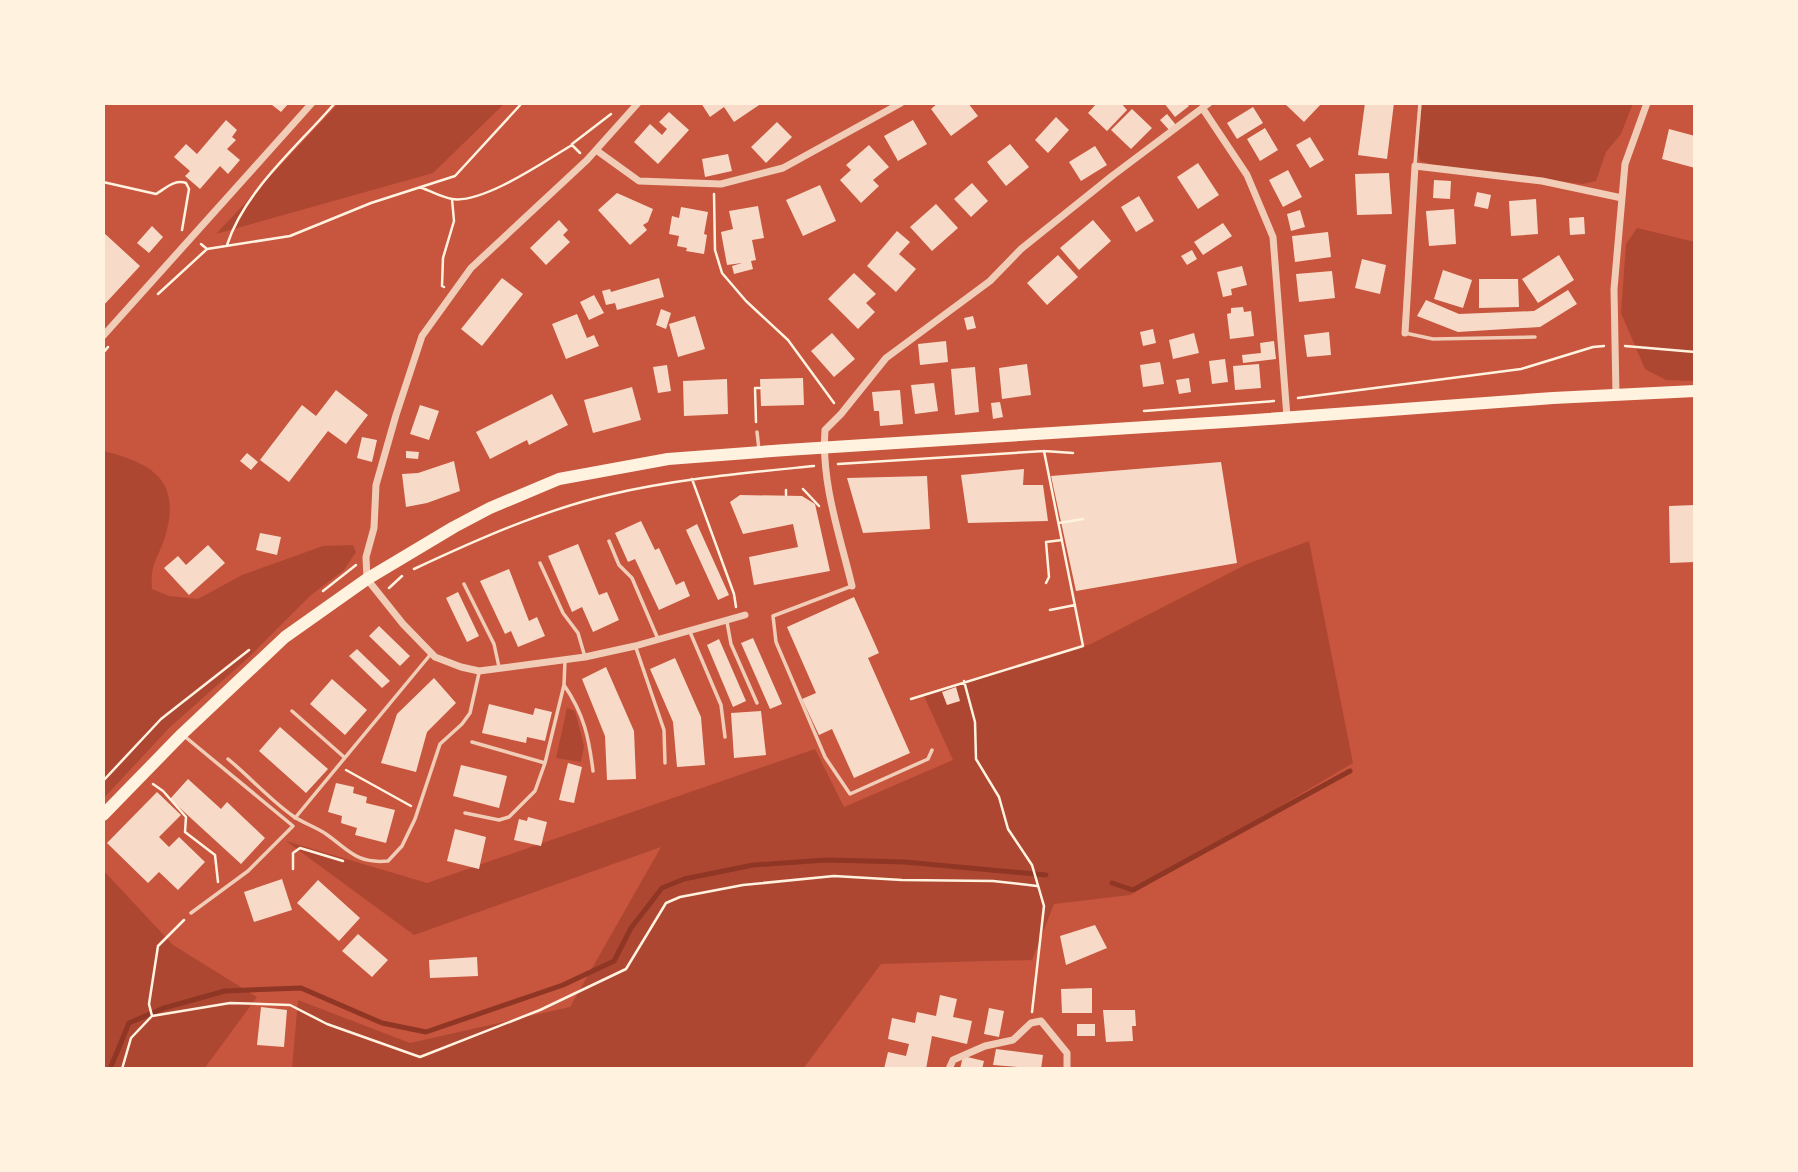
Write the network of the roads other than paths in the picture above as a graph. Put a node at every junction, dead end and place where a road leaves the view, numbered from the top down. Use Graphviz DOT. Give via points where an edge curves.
graph roads {
  1 [pos="312,103"];
  2 [pos="901,103"];
  3 [pos="1420,103"];
  4 [pos="1647,103"];
  5 [pos="636,105"];
  6 [pos="1206,106"];
  7 [pos="596,150"];
  8 [pos="1415,166"];
  9 [pos="1622,198"];
  10 [pos="1405,333"];
  11 [pos="103,336"];
  12 [pos="1535,337"];
  13 [pos="1695,391"];
  14 [pos="1616,395"];
  15 [pos="1287,417"];
  16 [pos="757,432"];
  17 [pos="825,447"];
  18 [pos="759,452"];
  19 [pos="609,541"];
  20 [pos="540,563"];
  21 [pos="367,579"];
  22 [pos="464,584"];
  23 [pos="852,586"];
  24 [pos="741,616"];
  25 [pos="727,620"];
  26 [pos="690,632"];
  27 [pos="658,639"];
  28 [pos="635,646"];
  29 [pos="431,653"];
  30 [pos="585,657"];
  31 [pos="565,658"];
  32 [pos="499,669"];
  33 [pos="479,671"];
  34 [pos="564,685"];
  35 [pos="757,703"];
  36 [pos="292,711"];
  37 [pos="182,734"];
  38 [pos="725,737"];
  39 [pos="472,742"];
  40 [pos="932,750"];
  41 [pos="344,757"];
  42 [pos="228,759"];
  43 [pos="665,763"];
  44 [pos="545,764"];
  45 [pos="593,772"];
  46 [pos="464,813"];
  47 [pos="103,815"];
  48 [pos="295,818"];
  49 [pos="191,914"];
  50 [pos="949,1069"];
  51 [pos="1067,1069"];
  1 -- 11 [label="street"];
  2 -- 7 [label="street" via="783,168 721,184 639,181"];
  3 -- 8 [label="lane"];
  4 -- 9 [label="street" via="1625,164"];
  5 -- 7 [label="street"];
  6 -- 15 [label="street" via="1247,175 1273,237"];
  6 -- 17 [label="street" via="1021,249 990,281 886,358 825,430"];
  7 -- 21 [label="street" via="471,268 422,337 376,485"];
  8 -- 9 [label="street" via="1542,181"];
  8 -- 10 [label="street"];
  9 -- 14 [label="street" via="1614,289"];
  10 -- 12 [label="lane" via="1433,339"];
  13 -- 14 [label="main road"];
  14 -- 15 [label="main road"];
  15 -- 17 [label="main road"];
  16 -- 18 [label="lane"];
  17 -- 18 [label="main road"];
  17 -- 23 [label="street" via="832,503"];
  18 -- 21 [label="main road" via="668,459 559,480 490,508"];
  19 -- 27 [label="lane" via="619,565 632,578"];
  20 -- 30 [label="lane" via="563,613 578,633"];
  21 -- 29 [label="street"];
  21 -- 37 [label="main road" via="285,637"];
  22 -- 32 [label="lane" via="494,644"];
  23 -- 40 [label="lane" via="773,617 776,642 825,757 850,794 928,759"];
  24 -- 25 [label="street"];
  25 -- 26 [label="street"];
  25 -- 35 [label="lane"];
  26 -- 27 [label="street"];
  26 -- 38 [label="lane" via="721,705"];
  27 -- 28 [label="street"];
  28 -- 30 [label="street"];
  28 -- 43 [label="lane" via="663,730"];
  29 -- 33 [label="street"];
  29 -- 41 [label="lane"];
  30 -- 31 [label="street"];
  31 -- 32 [label="street"];
  31 -- 34 [label="lane"];
  32 -- 33 [label="street"];
  33 -- 48 [label="lane" via="470,713 440,744 419,810 402,846 387,861 371,863 354,856 324,832"];
  34 -- 44 [label="lane"];
  34 -- 45 [label="lane" via="578,705 589,738"];
  36 -- 41 [label="lane"];
  37 -- 47 [label="main road"];
  37 -- 49 [label="lane" via="293,826 248,871"];
  39 -- 44 [label="lane"];
  41 -- 48 [label="lane"];
  42 -- 48 [label="lane"];
  44 -- 46 [label="lane" via="536,791 509,817 499,820"];
  50 -- 51 [label="street" via="953,1060 1013,1040 1031,1023 1041,1021 1067,1053"];
}
